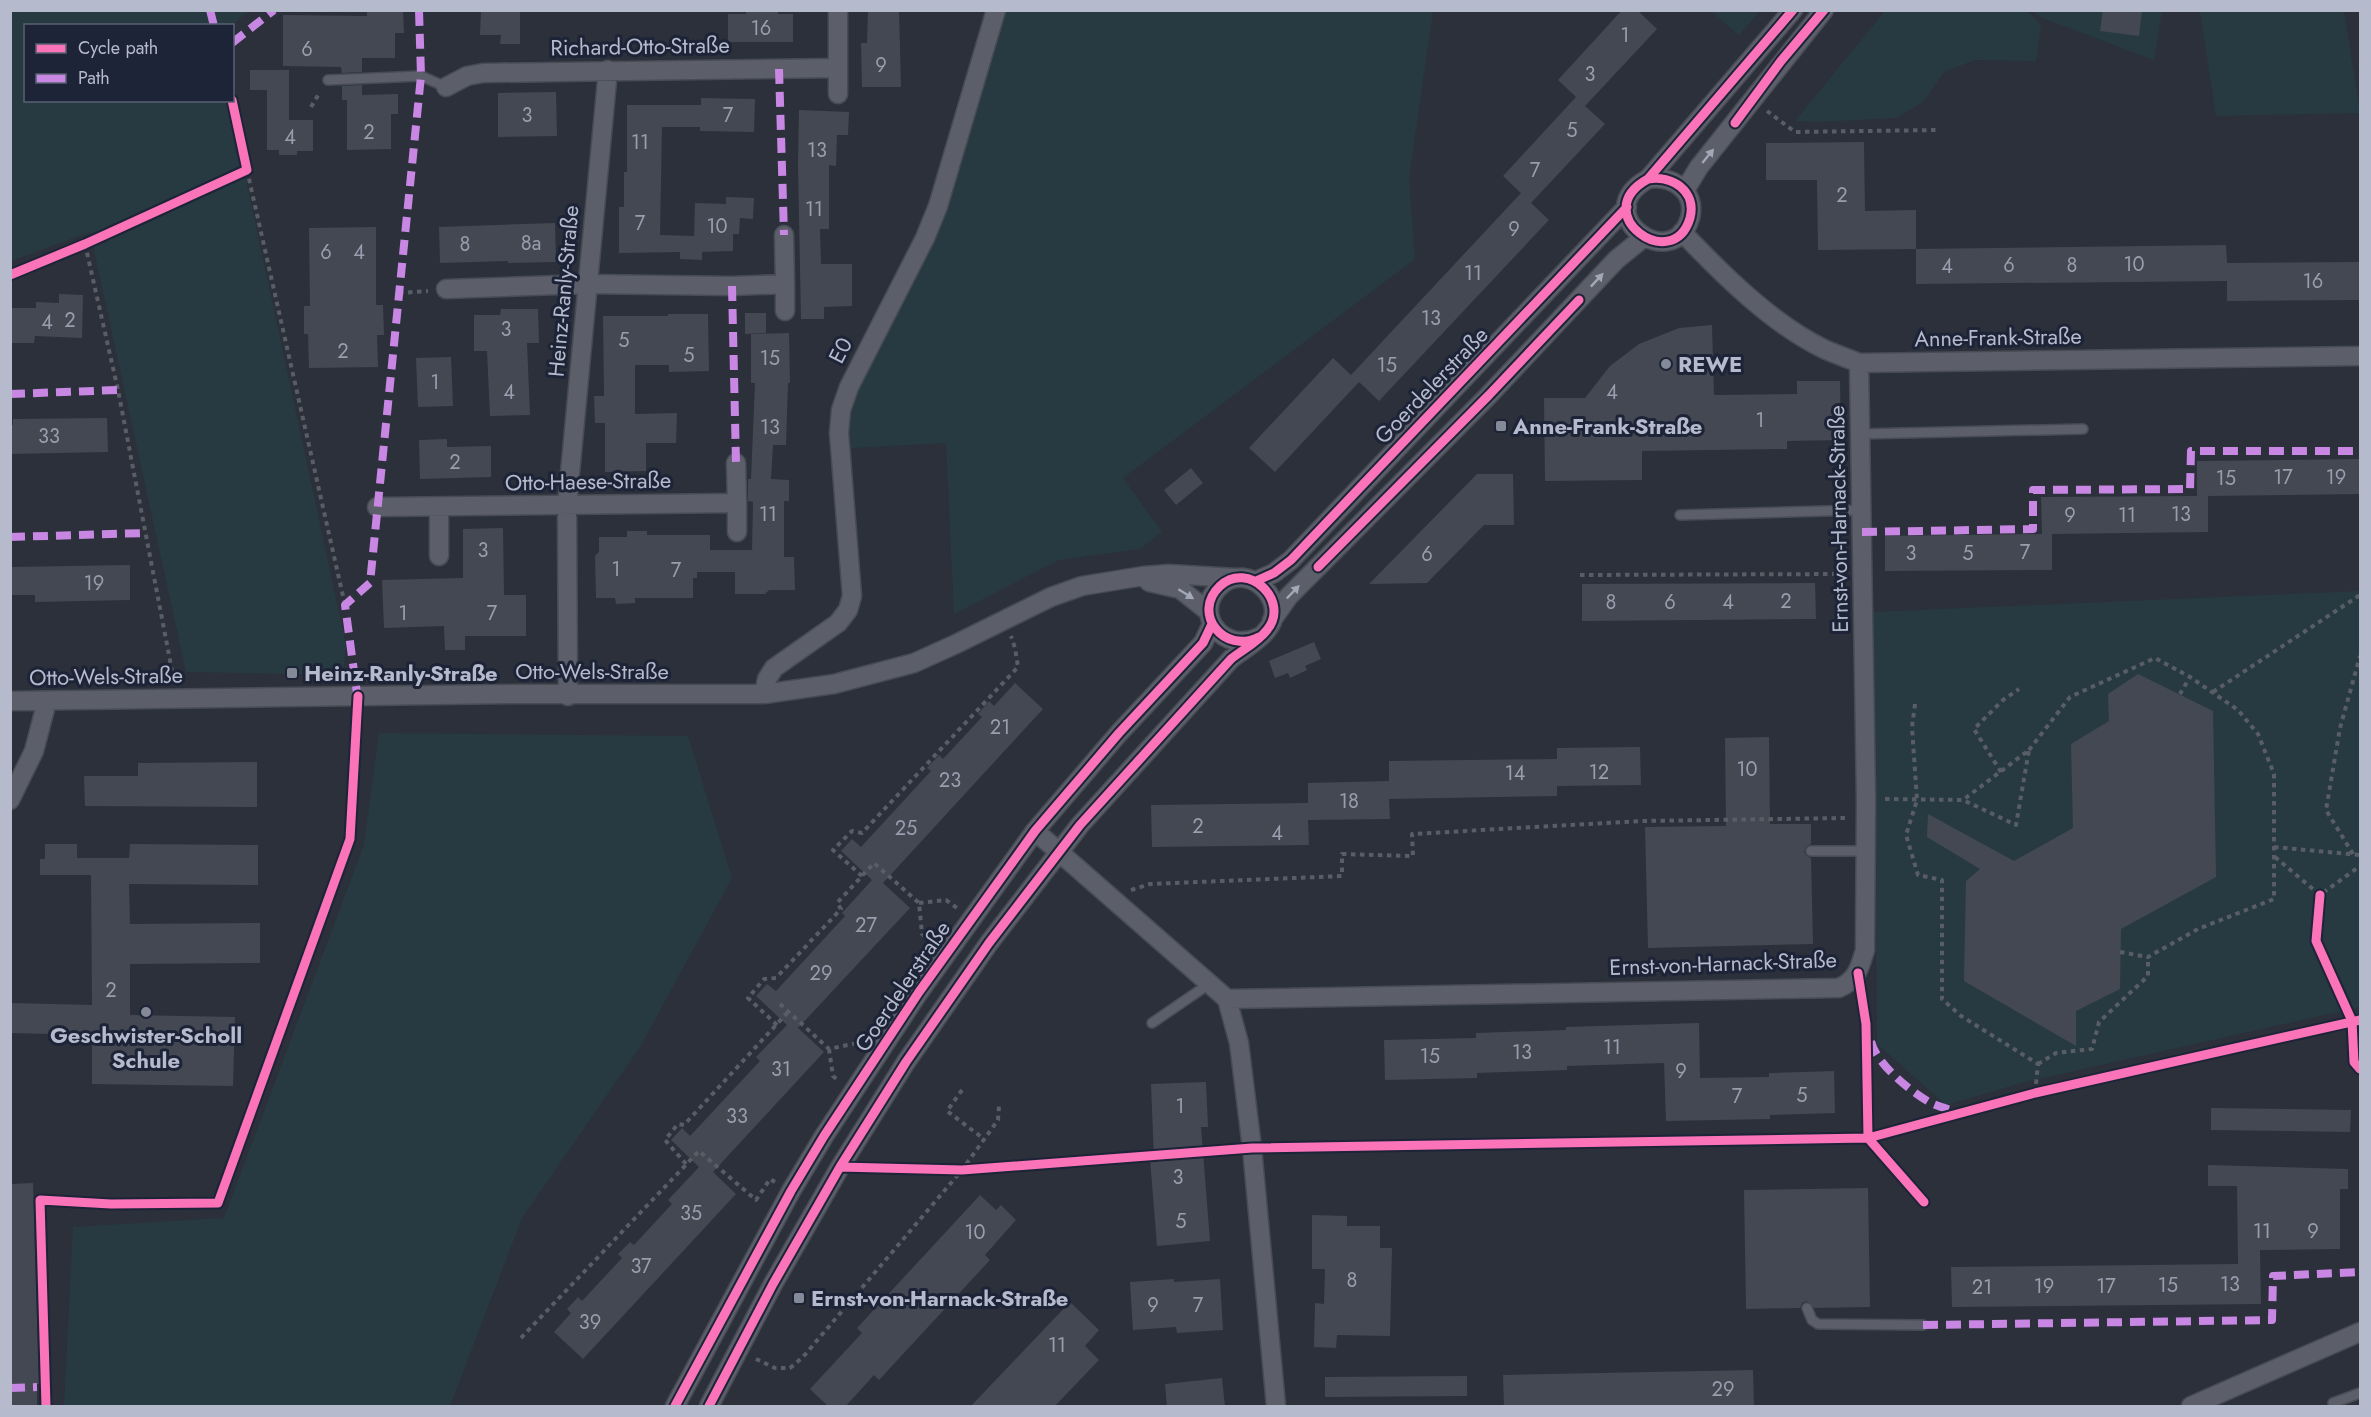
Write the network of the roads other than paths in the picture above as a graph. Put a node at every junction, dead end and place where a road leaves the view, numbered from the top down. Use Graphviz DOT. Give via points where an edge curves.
graph roads {
  1 [pos="838,10"];
  2 [pos="996,10"];
  3 [pos="1793,10"];
  4 [pos="1824,10"];
  5 [pos="838,69"];
  6 [pos="608,70"];
  7 [pos="328,80"];
  8 [pos="446,87"];
  9 [pos="838,94"];
  10 [pos="1648,179"];
  11 [pos="1684,190"];
  12 [pos="1627,207"];
  13 [pos="1682,232"];
  14 [pos="784,235"];
  15 [pos="1643,238"];
  16 [pos="587,284"];
  17 [pos="784,284"];
  18 [pos="446,289"];
  19 [pos="785,311"];
  20 [pos="2361,356"];
  21 [pos="1859,363"];
  22 [pos="2083,429"];
  23 [pos="1860,434"];
  24 [pos="736,463"];
  25 [pos="737,503"];
  26 [pos="567,505"];
  27 [pos="377,507"];
  28 [pos="439,507"];
  29 [pos="1861,510"];
  30 [pos="1680,515"];
  31 [pos="737,532"];
  32 [pos="438,555"];
  33 [pos="1236,578"];
  34 [pos="1117,580"];
  35 [pos="1256,581"];
  36 [pos="1211,618"];
  37 [pos="1272,620"];
  38 [pos="1259,638"];
  39 [pos="764,694"];
  40 [pos="568,696"];
  41 [pos="10,701"];
  42 [pos="47,701"];
  43 [pos="10,800"];
  44 [pos="1035,831"];
  45 [pos="1058,851"];
  46 [pos="1811,851"];
  47 [pos="1866,851"];
  48 [pos="1209,984"];
  49 [pos="1227,999"];
  50 [pos="1152,1023"];
  51 [pos="1808,1308"];
  52 [pos="1923,1325"];
  53 [pos="2361,1332"];
  54 [pos="2361,1393"];
  55 [pos="2331,1405"];
  56 [pos="675,1407"];
  57 [pos="709,1407"];
  58 [pos="1276,1407"];
  59 [pos="2191,1407"];
  1 -- 5 [label="street"];
  2 -- 39 [label="street, E0" via="938,206 841,410 839,433 852,596 848,610 838,623 774,668"];
  3 -- 10 [label="street, Goerdelerstraße"];
  11 -- 4 [label="street, one-way"];
  5 -- 6 [label="street, Richard-Otto-Straße"];
  5 -- 9 [label="street"];
  6 -- 8 [label="street, Richard-Otto-Straße" via="483,73 466,76"];
  6 -- 16 [label="street, Heinz-Ranly-Straße"];
  7 -- 8 [label="lane" via="421,76"];
  10 -- 11 [label="street" via="1668,178"];
  10 -- 12 [label="street, Goerdelerstraße" via="1634,190"];
  11 -- 13 [label="street" via="1691,207 1688,225"];
  12 -- 15 [label="street" via="1631,225"];
  12 -- 35 [label="street, Goerdelerstraße" via="1291,560"];
  13 -- 15 [label="street" via="1664,242"];
  13 -- 21 [label="street, Anne-Frank-Straße" via="1760,305 1822,348"];
  14 -- 17 [label="street"];
  37 -- 15 [label="street, Goerdelerstraße, one-way" via="1289,596 1489,395 1616,260"];
  16 -- 17 [label="street"];
  16 -- 18 [label="street"];
  16 -- 26 [label="street, Heinz-Ranly-Straße"];
  17 -- 19 [label="street"];
  20 -- 21 [label="street, Anne-Frank-Straße"];
  21 -- 23 [label="street, Ernst-von-Harnack-Straße"];
  22 -- 23 [label="lane"];
  23 -- 29 [label="street, Ernst-von-Harnack-Straße"];
  24 -- 25 [label="street"];
  25 -- 26 [label="street, Otto-Haese-Straße"];
  25 -- 31 [label="street"];
  26 -- 28 [label="street, Otto-Haese-Straße"];
  26 -- 40 [label="street, Heinz-Ranly-Straße"];
  27 -- 28 [label="street, Otto-Haese-Straße"];
  28 -- 32 [label="street"];
  29 -- 30 [label="lane"];
  29 -- 47 [label="street, Ernst-von-Harnack-Straße"];
  33 -- 34 [label="street, Otto-Wels-Straße" via="1169,574"];
  33 -- 35 [label="street"];
  33 -- 36 [label="street, Goerdelerstraße" via="1219,586"];
  34 -- 36 [label="street, Otto-Wels-Straße, one-way" via="1180,589"];
  34 -- 39 [label="street, Otto-Wels-Straße" via="1061,593 946,649 891,670 834,684"];
  35 -- 37 [label="street" via="1272,597"];
  36 -- 38 [label="street" via="1229,640 1244,643"];
  36 -- 44 [label="street, Goerdelerstraße" via="1203,643"];
  37 -- 38 [label="street, Goerdelerstraße"];
  38 -- 45 [label="street, Goerdelerstraße" via="1231,659"];
  39 -- 40 [label="street, Otto-Wels-Straße"];
  40 -- 42 [label="street, Otto-Wels-Straße"];
  41 -- 42 [label="street, Otto-Wels-Straße"];
  42 -- 43 [label="street" via="34,751"];
  44 -- 45 [label="street"];
  44 -- 56 [label="street, Goerdelerstraße" via="877,1056 791,1191"];
  45 -- 48 [label="street"];
  45 -- 57 [label="street, Goerdelerstraße" via="906,1062 840,1167"];
  46 -- 47 [label="lane"];
  47 -- 49 [label="street, Ernst-von-Harnack-Straße" via="1865,950 1858,973 1839,988"];
  48 -- 49 [label="street"];
  48 -- 50 [label="lane"];
  49 -- 58 [label="street" via="1239,1043 1252,1148"];
  51 -- 52 [label="lane" via="1818,1324"];
  53 -- 59 [label="street"];
  54 -- 55 [label="lane"];
}
